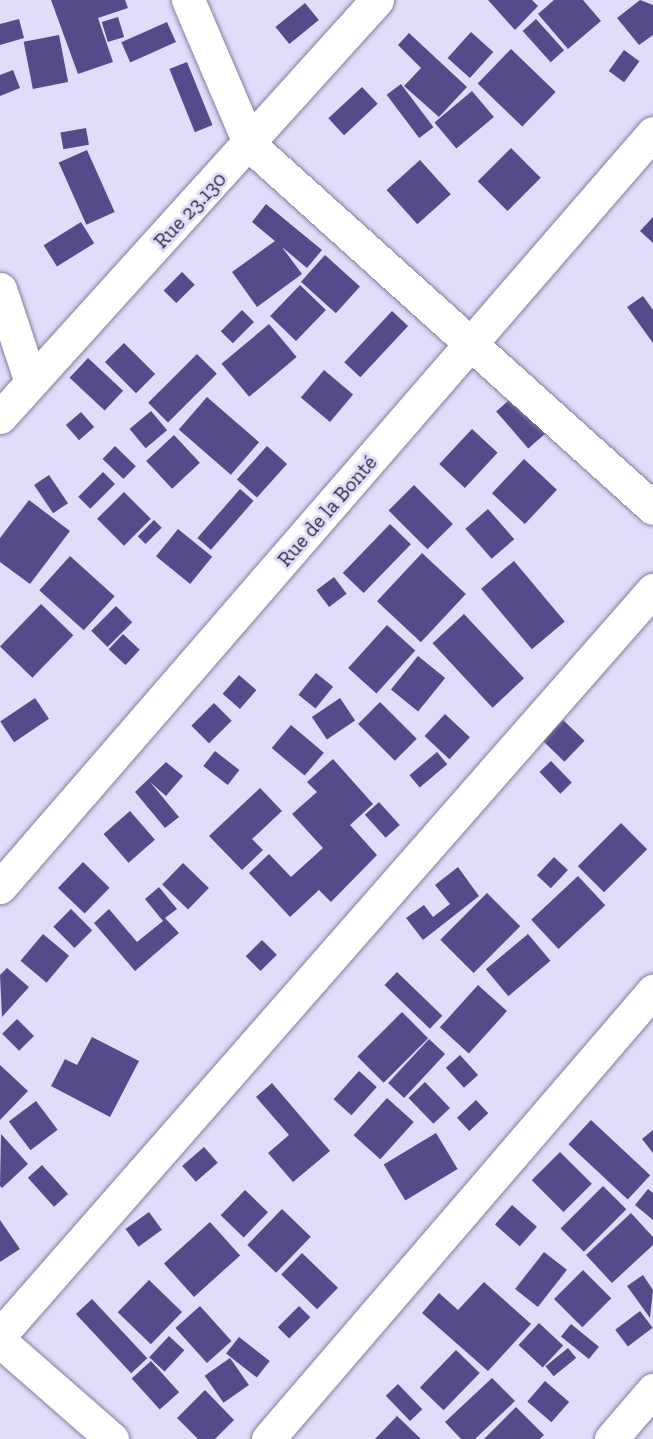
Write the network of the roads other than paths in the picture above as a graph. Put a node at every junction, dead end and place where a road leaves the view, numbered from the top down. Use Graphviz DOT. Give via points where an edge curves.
graph roads {
  1 [pos="188,0"];
  2 [pos="377,0"];
  3 [pos="653,133"];
  4 [pos="250,145"];
  5 [pos="0,290"];
  6 [pos="470,346"];
  7 [pos="31,382"];
  8 [pos="0,417"];
  9 [pos="653,508"];
  10 [pos="653,590"];
  11 [pos="0,887"];
  12 [pos="653,991"];
  13 [pos="0,1335"];
  14 [pos="0,1341"];
  15 [pos="653,1390"];
  16 [pos="112,1439"];
  17 [pos="268,1439"];
  18 [pos="611,1439"];
  1 -- 4 [label="street"];
  2 -- 4 [label="street, Rue 23.130"];
  3 -- 6 [label="street, Rue de la Bonté"];
  4 -- 6 [label="street"];
  4 -- 7 [label="street, Rue 23.130"];
  5 -- 7 [label="street"];
  6 -- 9 [label="street"];
  6 -- 11 [label="street, Rue de la Bonté"];
  7 -- 8 [label="street, Rue 23.130"];
  10 -- 13 [label="street"];
  12 -- 17 [label="street"];
  14 -- 16 [label="street"];
  15 -- 18 [label="street"];
}
